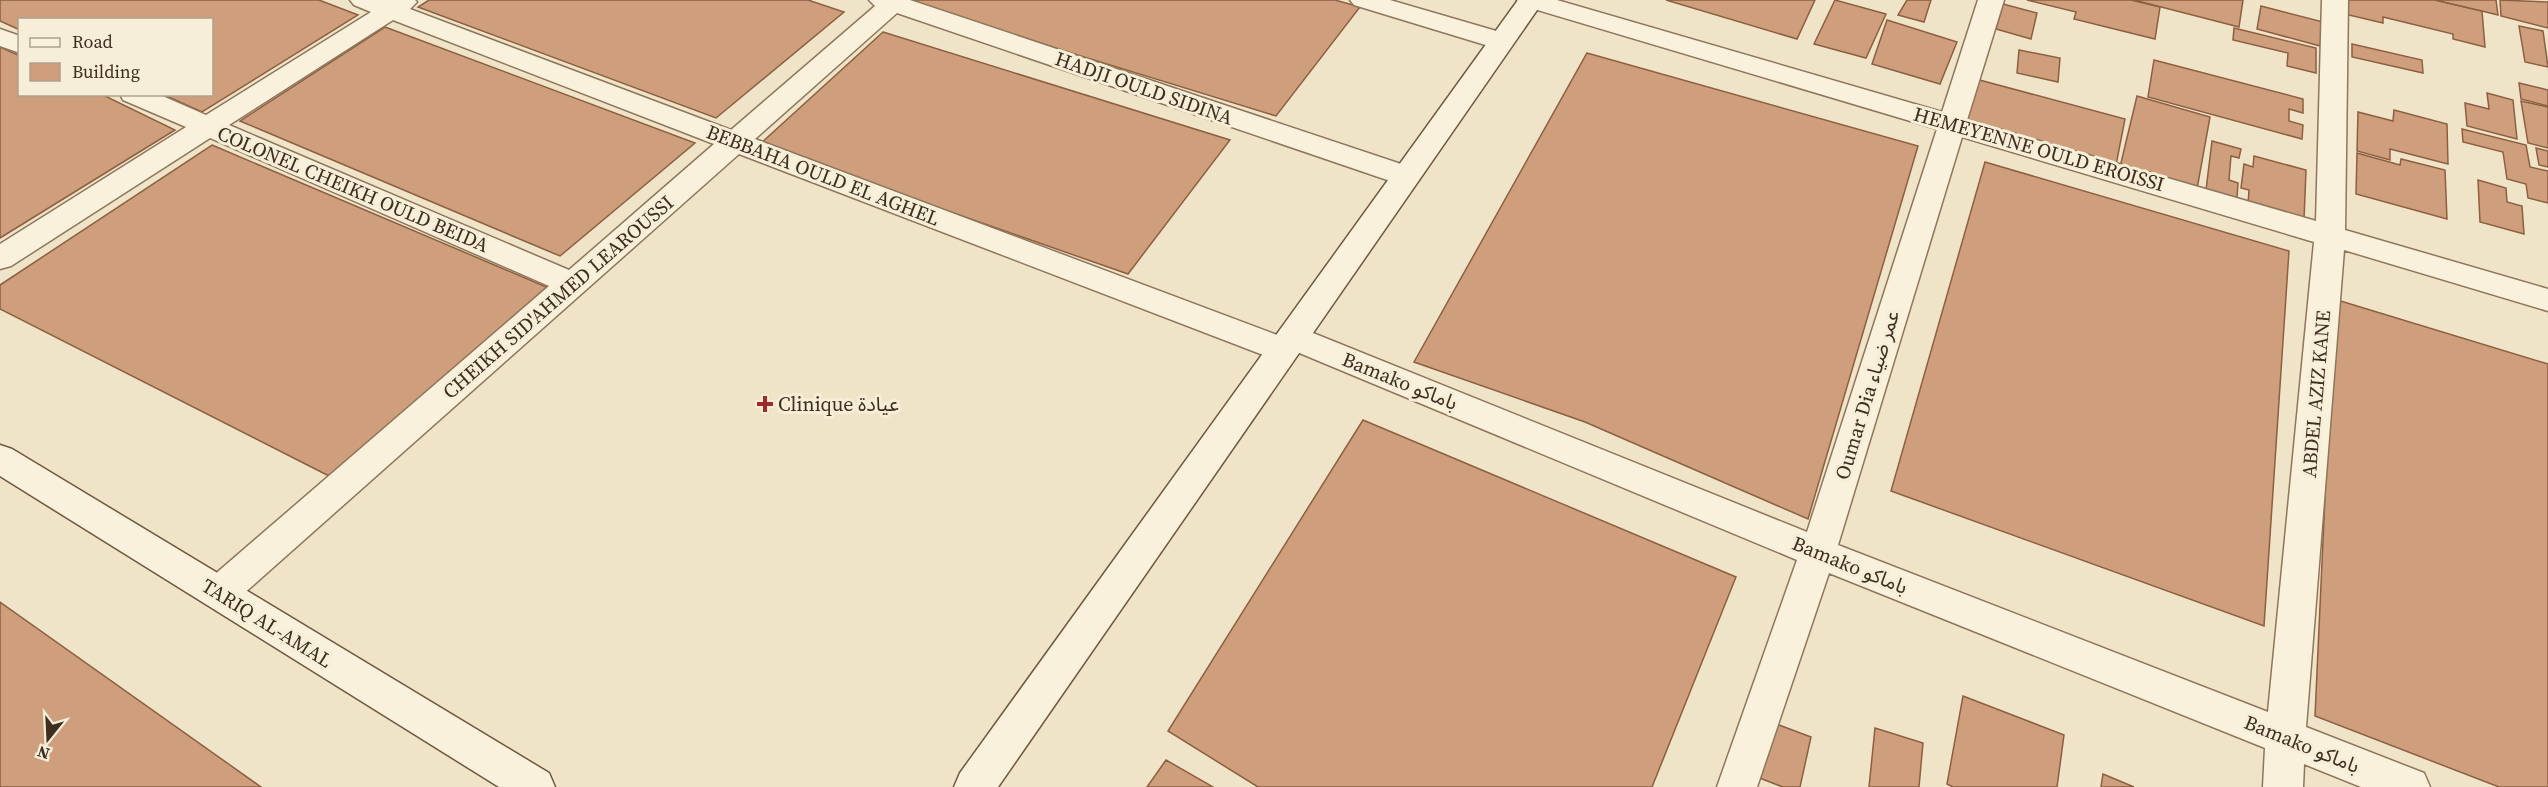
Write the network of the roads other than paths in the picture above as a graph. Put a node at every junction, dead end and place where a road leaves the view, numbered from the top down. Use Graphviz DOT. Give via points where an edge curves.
graph roads {
  1 [pos="363,0"];
  2 [pos="1363,0"];
  3 [pos="1530,0"];
  4 [pos="1991,0"];
  5 [pos="2335,0"];
  6 [pos="890,1"];
  7 [pos="398,5"];
  8 [pos="0,37"];
  9 [pos="1501,41"];
  10 [pos="18,44"];
  11 [pos="138,96"];
  12 [pos="1950,124"];
  13 [pos="207,126"];
  14 [pos="735,141"];
  15 [pos="1406,176"];
  16 [pos="2330,234"];
  17 [pos="0,258"];
  18 [pos="573,284"];
  19 [pos="2548,300"];
  20 [pos="1287,344"];
  21 [pos="0,459"];
  22 [pos="1818,553"];
  23 [pos="219,593"];
  24 [pos="2285,738"];
  25 [pos="535,787"];
  26 [pos="974,787"];
  27 [pos="1737,787"];
  28 [pos="2283,787"];
  29 [pos="2410,787"];
  1 -- 7 [label="street, BEBBAHA OULD EL AGHEL"];
  2 -- 9 [label="street"];
  3 -- 9 [label="street"];
  3 -- 12 [label="street, HEMEYENNE OULD EROISSI"];
  4 -- 12 [label="street, Oumar Dia عمر ضياء"];
  5 -- 16 [label="street, ABDEL AZIZ KANE"];
  6 -- 14 [label="street, CHEIKH SID'AHMED LEAROUSSI"];
  6 -- 15 [label="street, HADJI OULD SIDINA"];
  7 -- 13 [label="street"];
  7 -- 14 [label="street, BEBBAHA OULD EL AGHEL"];
  8 -- 10 [label="street"];
  9 -- 15 [label="street"];
  11 -- 13 [label="street, COLONEL CHEIKH OULD BEIDA"];
  12 -- 16 [label="street, HEMEYENNE OULD EROISSI"];
  12 -- 22 [label="street, Oumar Dia عمر ضياء"];
  13 -- 17 [label="street"];
  13 -- 18 [label="street, COLONEL CHEIKH OULD BEIDA"];
  14 -- 18 [label="street, CHEIKH SID'AHMED LEAROUSSI"];
  14 -- 20 [label="street, BEBBAHA OULD EL AGHEL"];
  15 -- 20 [label="street"];
  16 -- 19 [label="street, HEMEYENNE OULD EROISSI"];
  16 -- 24 [label="street, ABDEL AZIZ KANE"];
  18 -- 23 [label="street, CHEIKH SID'AHMED LEAROUSSI"];
  20 -- 22 [label="street, Bamako باماكو"];
  20 -- 26 [label="street"];
  21 -- 23 [label="street, TARIQ AL-AMAL"];
  22 -- 24 [label="street, Bamako باماكو"];
  22 -- 27 [label="street, Oumar Dia عمر ضياء"];
  23 -- 25 [label="street, TARIQ AL-AMAL"];
  24 -- 28 [label="street, ABDEL AZIZ KANE"];
  24 -- 29 [label="street, Bamako باماكو"];
}
